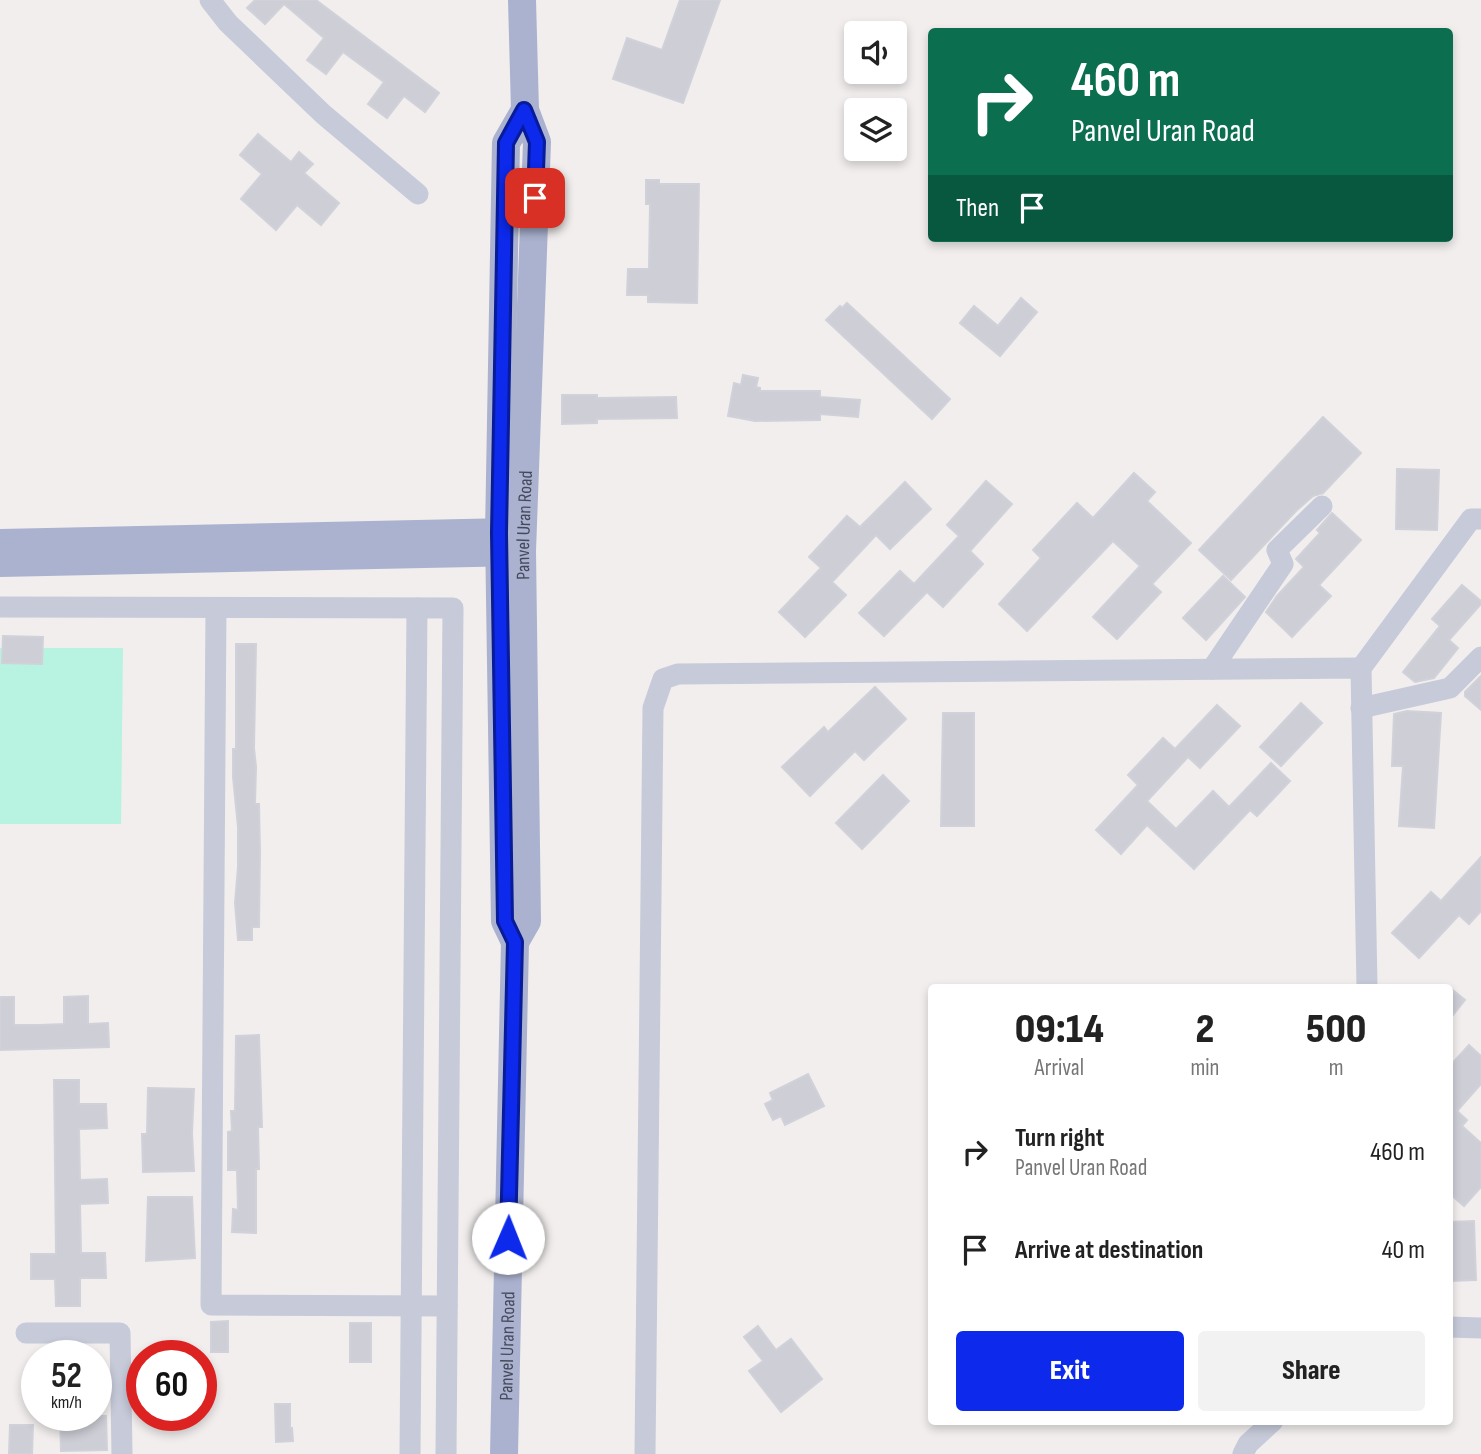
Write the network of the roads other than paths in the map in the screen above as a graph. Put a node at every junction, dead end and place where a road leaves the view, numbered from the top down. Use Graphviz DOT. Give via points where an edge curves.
graph roads {
  1 [pos="210,0"];
  2 [pos="522,0"];
  3 [pos="418,194"];
  4 [pos="1322,506"];
  5 [pos="1481,519"];
  6 [pos="511,542"];
  7 [pos="0,543"];
  8 [pos="185,549"];
  9 [pos="0,563"];
  10 [pos="0,607"];
  11 [pos="216,608"];
  12 [pos="417,608"];
  13 [pos="1481,657"];
  14 [pos="1361,668"];
  15 [pos="1212,669"];
  16 [pos="1362,708"];
  17 [pos="1367,984"];
  18 [pos="411,1306"];
  19 [pos="447,1306"];
  20 [pos="1453,1327"];
  21 [pos="1481,1328"];
  22 [pos="26,1333"];
  23 [pos="1268,1425"];
  24 [pos="122,1454"];
  25 [pos="410,1454"];
  26 [pos="446,1454"];
  27 [pos="504,1454"];
  28 [pos="645,1454"];
  29 [pos="1243,1454"];
  1 -- 3 [label="street" via="323,114"];
  2 -- 6 [label="main road, Panvel Uran Road" via="524,110 537,142"];
  4 -- 15 [label="street" via="1278,550 1283,564"];
  5 -- 14 [label="street" via="1471,519"];
  6 -- 8 [label="main road"];
  6 -- 27 [label="main road, Panvel Uran Road" via="527,921 515,942"];
  7 -- 8 [label="main road"];
  8 -- 9 [label="main road"];
  10 -- 11 [label="street"];
  11 -- 12 [label="street"];
  11 -- 18 [label="street" via="211,1305"];
  12 -- 18 [label="street"];
  12 -- 19 [label="street" via="453,608"];
  13 -- 16 [label="street" via="1450,688"];
  14 -- 15 [label="street"];
  14 -- 16 [label="street"];
  15 -- 28 [label="street" via="678,674 663,679 653,708"];
  16 -- 17 [label="street"];
  18 -- 19 [label="street"];
  18 -- 25 [label="street"];
  19 -- 26 [label="street"];
  20 -- 21 [label="street"];
  22 -- 24 [label="street" via="120,1333"];
  23 -- 29 [label="street"];
}
